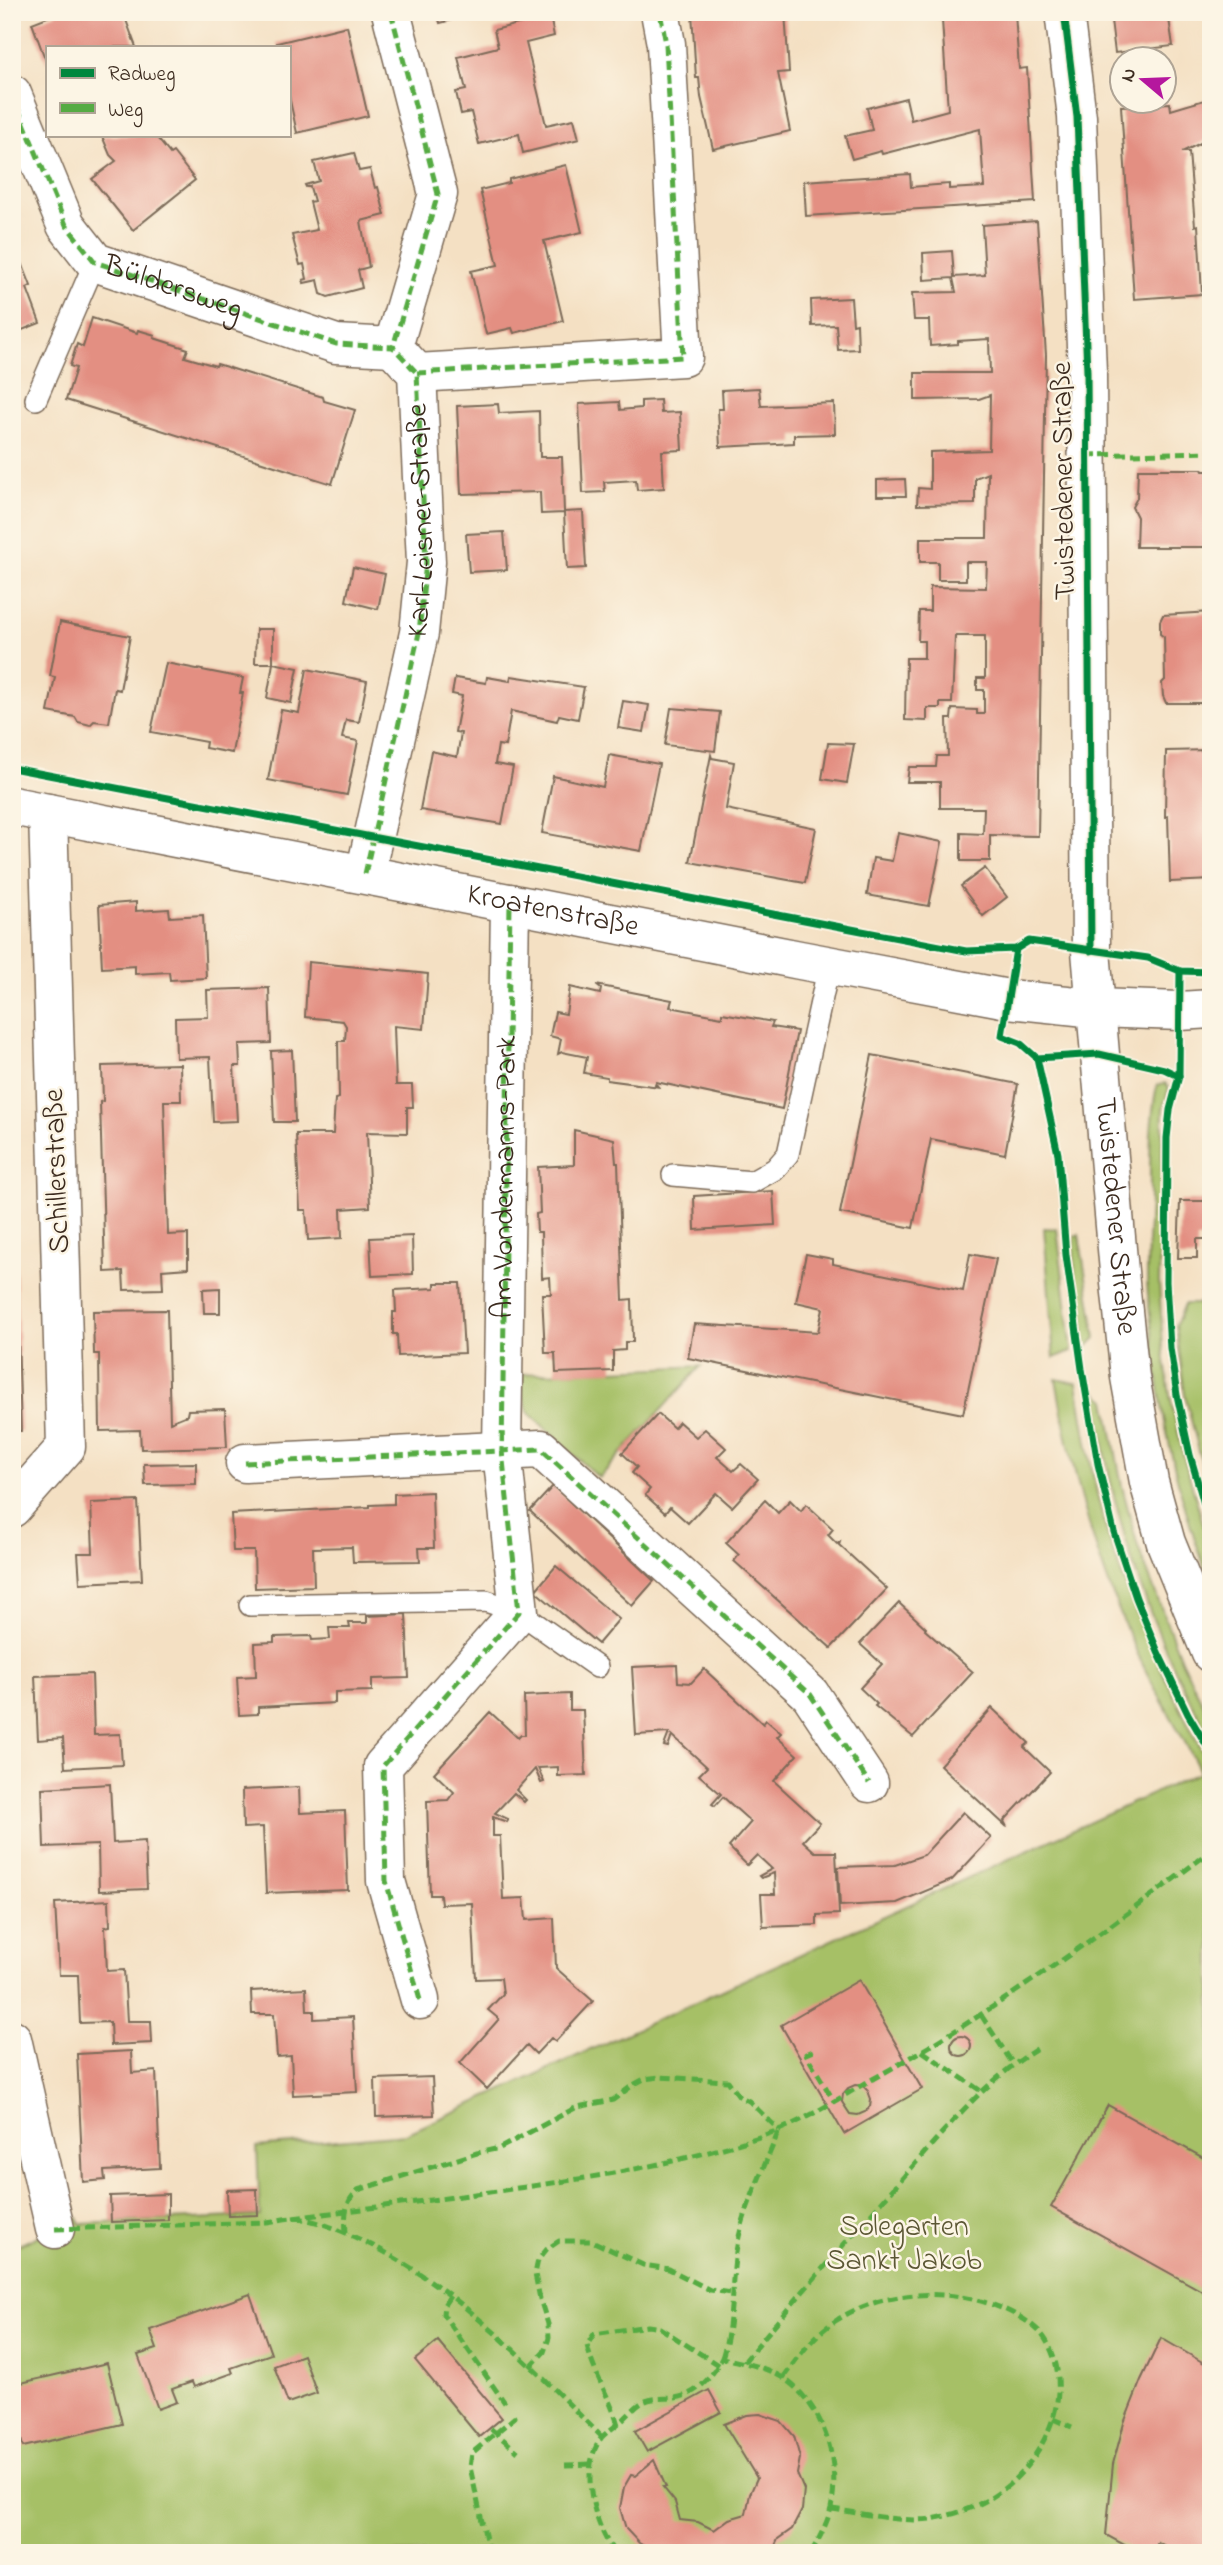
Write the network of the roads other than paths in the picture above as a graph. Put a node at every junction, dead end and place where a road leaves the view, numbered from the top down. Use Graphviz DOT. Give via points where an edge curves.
graph roads {
  1 [pos="391,12"];
  2 [pos="660,12"];
  3 [pos="1064,12"];
  4 [pos="12,94"];
  5 [pos="95,262"];
  6 [pos="405,360"];
  7 [pos="36,399"];
  8 [pos="30,809"];
  9 [pos="365,874"];
  10 [pos="510,903"];
  11 [pos="829,965"];
  12 [pos="1096,1008"];
  13 [pos="1211,1009"];
  14 [pos="673,1175"];
  15 [pos="502,1451"];
  16 [pos="245,1463"];
  17 [pos="12,1508"];
  18 [pos="250,1605"];
  19 [pos="519,1612"];
  20 [pos="1211,1653"];
  21 [pos="597,1667"];
  22 [pos="869,1783"];
  23 [pos="420,2000"];
  24 [pos="12,2039"];
  25 [pos="13,2045"];
  26 [pos="55,2229"];
  1 -- 6 [label="street, Karl-Leisner-Straße" via="438,194"];
  2 -- 6 [label="street, Büldersweg" via="666,44 683,357"];
  3 -- 12 [label="street, Twistedener Straße" via="1077,117 1087,372 1091,950"];
  4 -- 5 [label="street, Büldersweg" via="66,225"];
  5 -- 6 [label="street, Büldersweg" via="336,344"];
  5 -- 7 [label="lane"];
  6 -- 9 [label="street, Karl-Leisner-Straße" via="426,562 419,633"];
  8 -- 9 [label="street, Kroatenstraße"];
  8 -- 17 [label="street, Schillerstraße" via="66,1447"];
  9 -- 10 [label="street, Kroatenstraße"];
  10 -- 11 [label="street, Kroatenstraße"];
  10 -- 15 [label="street, Am Vondermanns-Park"];
  11 -- 12 [label="street, Kroatenstraße" via="1008,999"];
  11 -- 14 [label="lane" via="788,1154 752,1182"];
  12 -- 13 [label="street, Kroatenstraße"];
  12 -- 20 [label="street, Twistedener Straße" via="1137,1424 1166,1543"];
  15 -- 16 [label="street"];
  15 -- 19 [label="street, Am Vondermanns-Park"];
  15 -- 22 [label="street" via="541,1450 551,1459 810,1694"];
  18 -- 19 [label="lane" via="485,1601"];
  19 -- 21 [label="lane"];
  19 -- 23 [label="street" via="383,1766 386,1881"];
  24 -- 25 [label="street"];
  25 -- 26 [label="street"];
}
